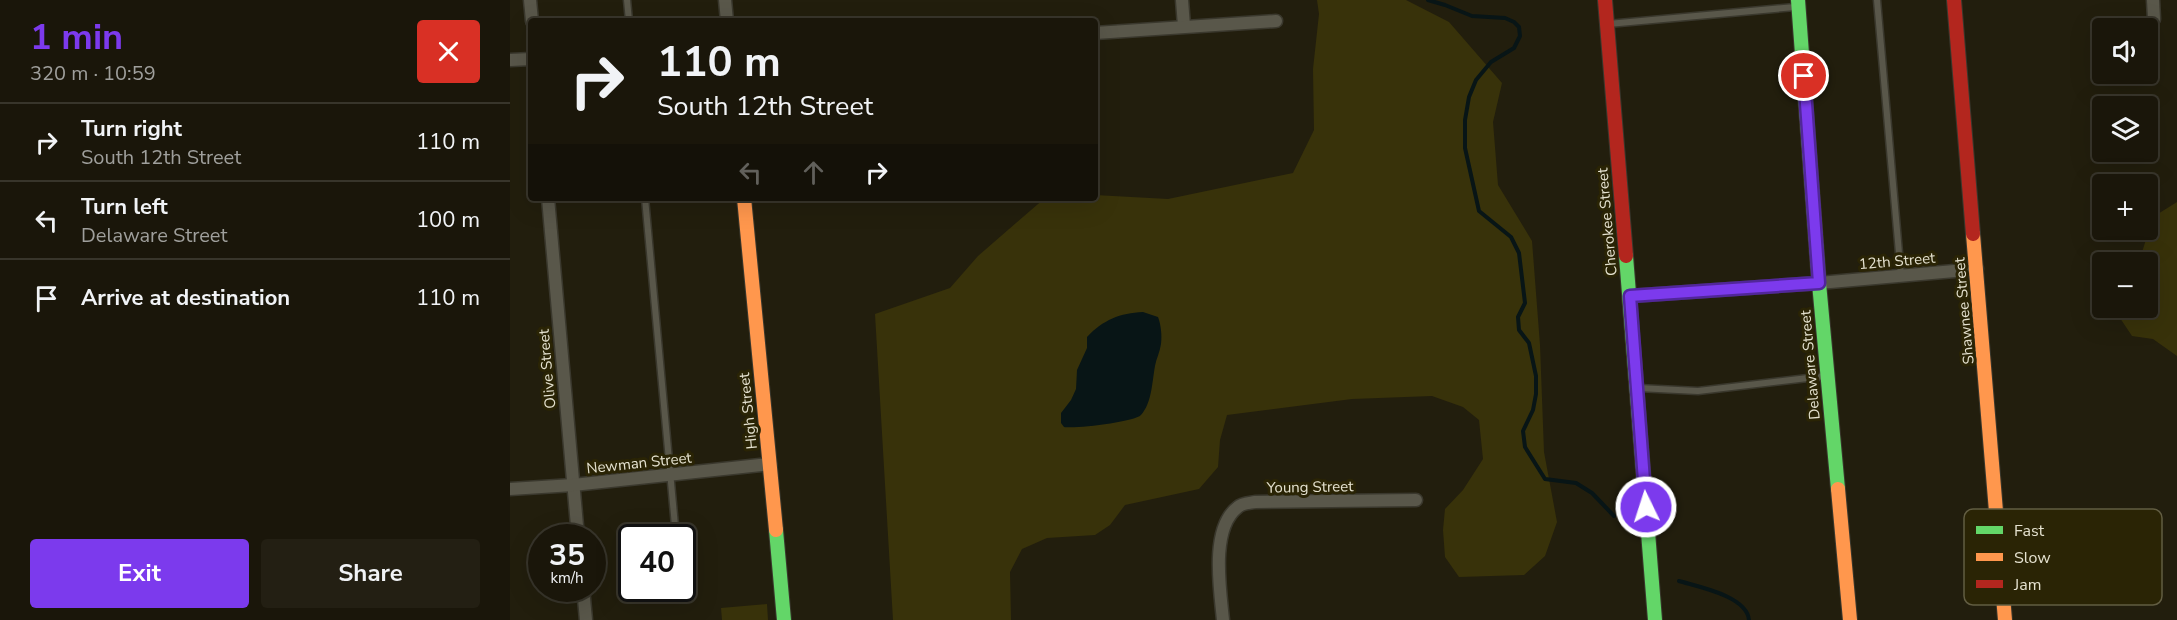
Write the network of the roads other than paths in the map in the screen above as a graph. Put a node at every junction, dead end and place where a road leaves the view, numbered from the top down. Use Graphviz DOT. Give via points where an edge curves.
graph roads {
  1 [pos="530,0"];
  2 [pos="627,0"];
  3 [pos="725,0"];
  4 [pos="1182,0"];
  5 [pos="1605,0"];
  6 [pos="1877,0"];
  7 [pos="1954,0"];
  8 [pos="2153,0"];
  9 [pos="1799,3"];
  10 [pos="532,18"];
  11 [pos="629,18"];
  12 [pos="727,18"];
  13 [pos="2154,18"];
  14 [pos="1276,21"];
  15 [pos="1607,25"];
  16 [pos="1184,26"];
  17 [pos="1098,33"];
  18 [pos="528,58"];
  19 [pos="510,60"];
  20 [pos="548,201"];
  21 [pos="645,201"];
  22 [pos="744,201"];
  23 [pos="1977,269"];
  24 [pos="1901,276"];
  25 [pos="1819,283"];
  26 [pos="1630,296"];
  27 [pos="1828,375"];
  28 [pos="1637,388"];
  29 [pos="770,464"];
  30 [pos="671,474"];
  31 [pos="573,485"];
  32 [pos="510,489"];
  33 [pos="1416,500"];
  34 [pos="1996,509"];
  35 [pos="577,524"];
  36 [pos="675,524"];
  37 [pos="584,602"];
  38 [pos="2004,605"];
  39 [pos="586,620"];
  40 [pos="784,620"];
  41 [pos="1223,620"];
  42 [pos="1655,620"];
  43 [pos="1850,620"];
  44 [pos="2005,620"];
  1 -- 10 [label="street"];
  2 -- 11 [label="lane"];
  3 -- 12 [label="street"];
  4 -- 16 [label="street"];
  5 -- 15 [label="street, Cherokee Street"];
  6 -- 24 [label="lane"];
  7 -- 23 [label="street, Shawnee Street"];
  8 -- 13 [label="street"];
  9 -- 15 [label="lane"];
  9 -- 25 [label="street, Delaware Street"];
  14 -- 16 [label="street"];
  15 -- 26 [label="street, Cherokee Street"];
  16 -- 17 [label="street"];
  18 -- 19 [label="street"];
  20 -- 31 [label="street, Olive Street"];
  21 -- 30 [label="lane"];
  22 -- 29 [label="street, High Street"];
  23 -- 24 [label="street, 12th Street"];
  23 -- 34 [label="street, Shawnee Street"];
  24 -- 25 [label="street, 12th Street"];
  25 -- 26 [label="street, 12th Street"];
  25 -- 27 [label="street, Delaware Street"];
  26 -- 28 [label="street, Cherokee Street"];
  27 -- 28 [label="lane" via="1698,391"];
  27 -- 43 [label="street, Delaware Street"];
  28 -- 42 [label="street, Cherokee Street"];
  29 -- 30 [label="street, Newman Street"];
  29 -- 40 [label="street, High Street"];
  30 -- 31 [label="street, Newman Street"];
  30 -- 36 [label="lane"];
  31 -- 32 [label="street, Newman Street"];
  31 -- 35 [label="street, Olive Street"];
  33 -- 41 [label="street, Young Street" via="1239,505 1228,517 1219,548"];
  37 -- 39 [label="street"];
  38 -- 44 [label="street, Shawnee Street"];
}
